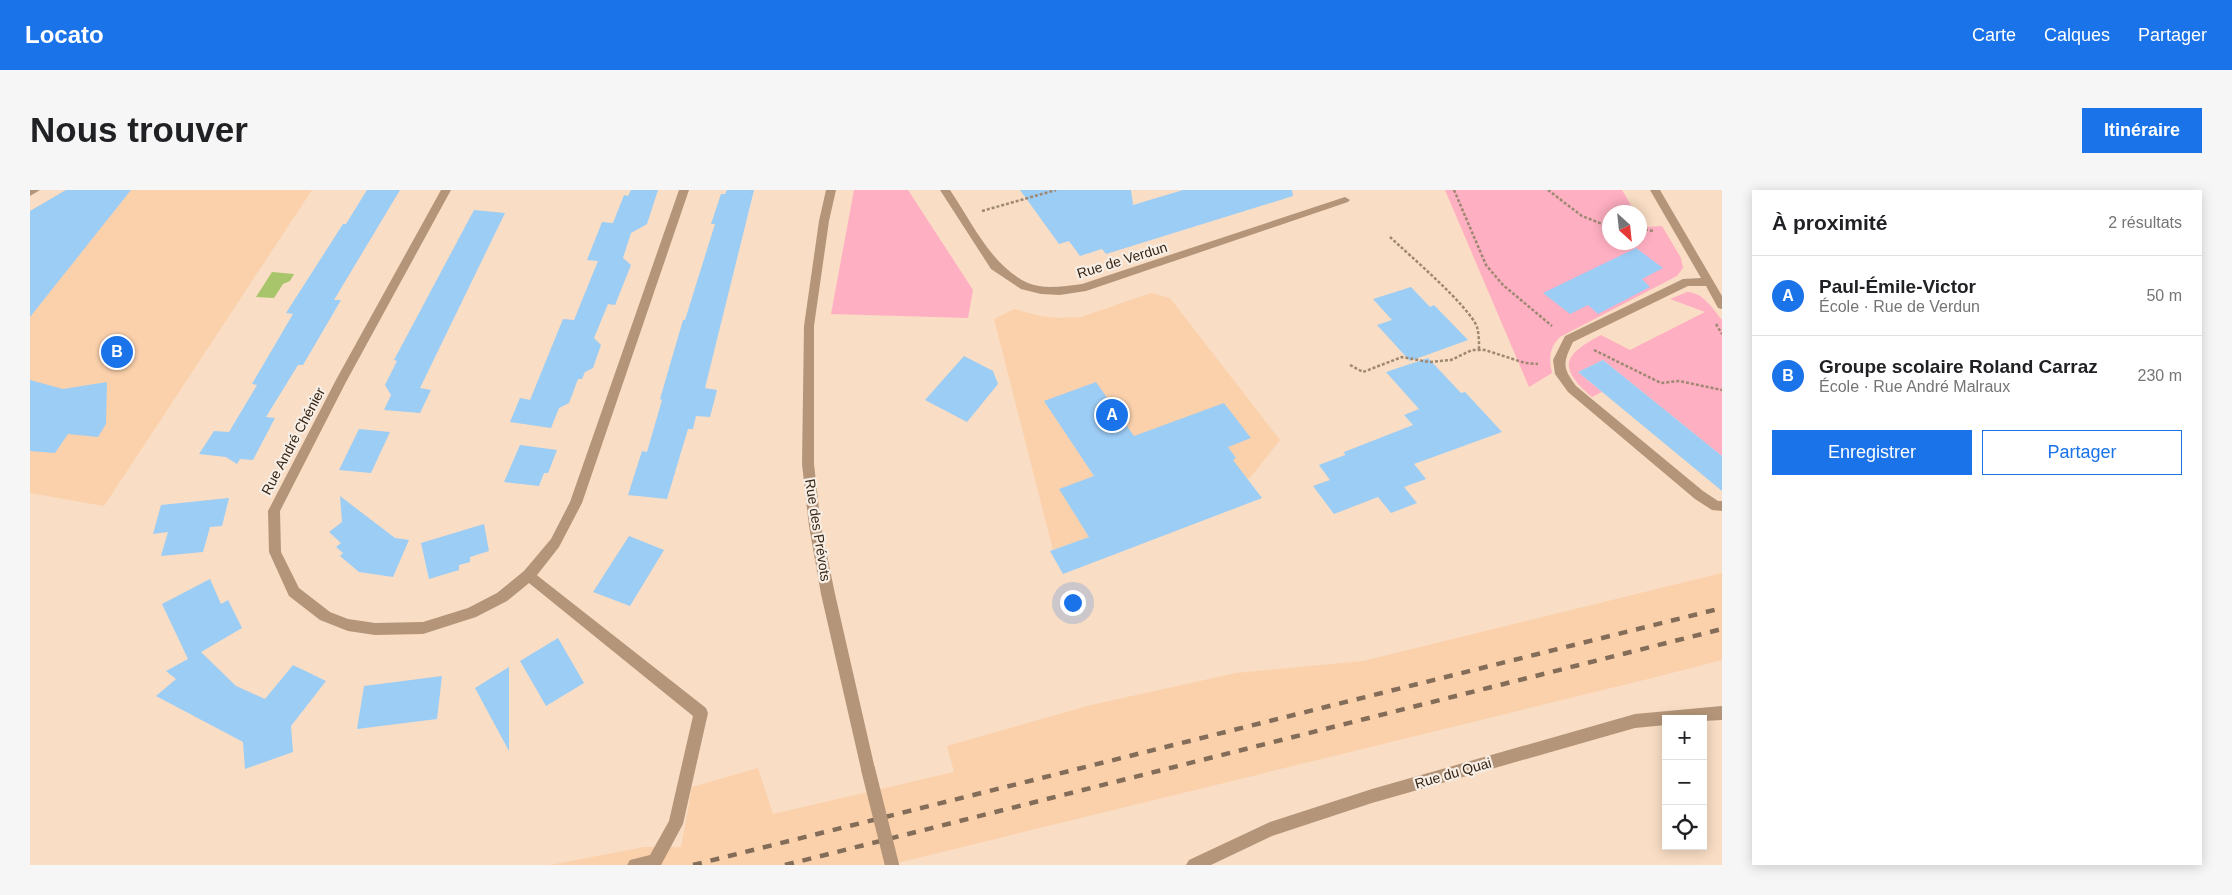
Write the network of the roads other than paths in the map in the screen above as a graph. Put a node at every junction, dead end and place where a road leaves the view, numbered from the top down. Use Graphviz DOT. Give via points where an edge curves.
graph roads {
  1 [pos="35,190"];
  2 [pos="446,190"];
  3 [pos="684,190"];
  4 [pos="831,190"];
  5 [pos="945,190"];
  6 [pos="1655,190"];
  7 [pos="30,193"];
  8 [pos="1345,200"];
  9 [pos="1709,282"];
  10 [pos="1722,305"];
  11 [pos="1722,506"];
  12 [pos="530,575"];
  13 [pos="1722,713"];
  14 [pos="635,865"];
  15 [pos="892,865"];
  16 [pos="1194,865"];
  1 -- 7 [label="street"];
  2 -- 12 [label="street, Rue André Chénier" via="274,511 275,552 294,592 325,616 348,625 374,629 423,628 471,613 502,597"];
  3 -- 12 [label="street, Rue André Chénier" via="576,502 555,543"];
  4 -- 15 [label="street, Rue des Prévots, bridge" via="809,326 808,464 815,526 828,594"];
  5 -- 8 [label="street, Rue de Verdun" via="994,266 1025,286 1060,291 1082,288"];
  6 -- 9 [label="street"];
  9 -- 10 [label="street"];
  9 -- 11 [label="street" via="1687,282 1568,339 1559,360 1561,374 1572,388 1698,495"];
  12 -- 14 [label="street" via="701,713 676,824 654,862"];
  13 -- 16 [label="street, Rue du Quai" via="1635,721 1381,793 1270,829"];
}
